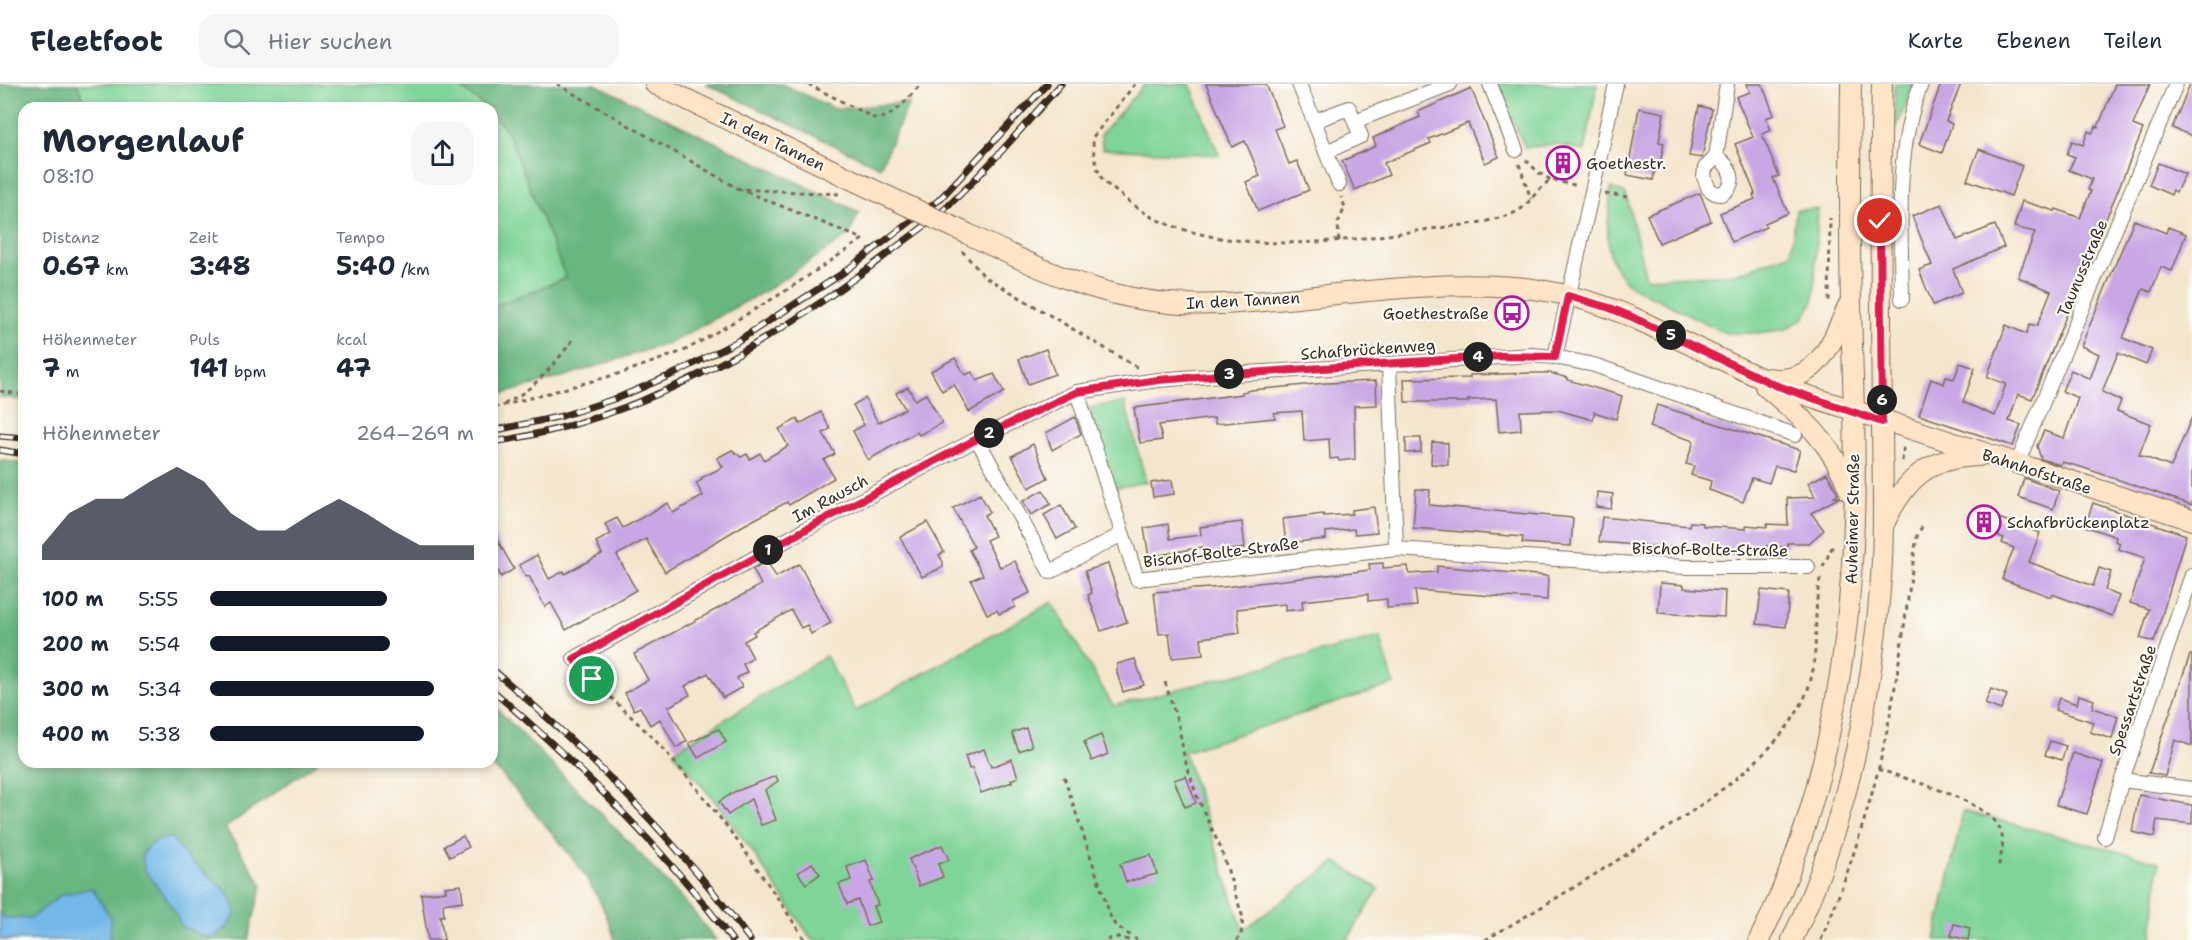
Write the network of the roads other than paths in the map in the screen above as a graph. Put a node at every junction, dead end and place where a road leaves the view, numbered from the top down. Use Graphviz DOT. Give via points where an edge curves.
graph roads {
  1 [pos="655,84"];
  2 [pos="1299,84"];
  3 [pos="1450,84"];
  4 [pos="1490,84"];
  5 [pos="1616,84"];
  6 [pos="1727,84"];
  7 [pos="1851,84"];
  8 [pos="1882,84"];
  9 [pos="1921,84"];
  10 [pos="2176,84"];
  11 [pos="1314,121"];
  12 [pos="1355,122"];
  13 [pos="1516,150"];
  14 [pos="1326,152"];
  15 [pos="1716,157"];
  16 [pos="1339,184"];
  17 [pos="1568,296"];
  18 [pos="1902,299"];
  19 [pos="1851,301"];
  20 [pos="1555,357"];
  21 [pos="1389,364"];
  22 [pos="1752,375"];
  23 [pos="1077,392"];
  24 [pos="1853,411"];
  25 [pos="1882,422"];
  26 [pos="1795,435"];
  27 [pos="977,439"];
  28 [pos="1989,455"];
  29 [pos="2018,464"];
  30 [pos="1854,518"];
  31 [pos="2192,520"];
  32 [pos="1883,527"];
  33 [pos="1122,534"];
  34 [pos="1396,549"];
  35 [pos="1808,567"];
  36 [pos="2192,575"];
  37 [pos="574,659"];
  38 [pos="2122,780"];
  39 [pos="2192,789"];
  40 [pos="2105,837"];
  41 [pos="1759,940"];
  42 [pos="1792,940"];
  1 -- 17 [label="street, In den Tannen, bridge" via="853,188 961,239 1102,292 1170,304 1240,303 1456,286 1514,287"];
  2 -- 11 [label="street"];
  3 -- 12 [label="street"];
  4 -- 13 [label="street"];
  5 -- 17 [label="street"];
  6 -- 15 [label="street"];
  7 -- 19 [label="street, Auheimer Straße"];
  8 -- 25 [label="street, Auheimer Straße"];
  9 -- 18 [label="street" via="1902,165"];
  10 -- 29 [label="street, Taunusstraße"];
  11 -- 12 [label="street" via="1349,108"];
  11 -- 14 [label="street"];
  12 -- 14 [label="street" via="1361,136"];
  14 -- 16 [label="street"];
  17 -- 20 [label="street"];
  17 -- 22 [label="street, In den Tannen" via="1632,317"];
  19 -- 22 [label="street" via="1828,349 1810,369 1778,380"];
  19 -- 24 [label="street, Auheimer Straße"];
  20 -- 21 [label="street, Schafbrückenweg" via="1501,356"];
  20 -- 26 [label="street, Schafbrückenweg" via="1594,365"];
  21 -- 23 [label="street, Schafbrückenweg" via="1158,380"];
  21 -- 34 [label="street"];
  22 -- 24 [label="street, In den Tannen"];
  22 -- 30 [label="street" via="1815,430 1828,447 1851,494"];
  23 -- 27 [label="street, Im Rausch"];
  23 -- 33 [label="street, Bischof-Bolte-Straße"];
  24 -- 25 [label="street, Bahnhofstraße"];
  24 -- 30 [label="street, Auheimer Straße"];
  25 -- 28 [label="street, Bahnhofstraße"];
  25 -- 32 [label="street, Auheimer Straße"];
  27 -- 33 [label="street" via="1050,572"];
  27 -- 37 [label="street, Im Rausch"];
  28 -- 29 [label="street, Bahnhofstraße"];
  28 -- 32 [label="street" via="1961,457 1923,470 1900,494"];
  29 -- 31 [label="street, Bahnhofstraße"];
  30 -- 41 [label="street, Auheimer Straße" via="1847,634 1821,769 1784,883"];
  32 -- 42 [label="street, Auheimer Straße" via="1877,625 1856,747 1835,832"];
  33 -- 34 [label="street, Bischof-Bolte-Straße" via="1137,579"];
  34 -- 35 [label="street, Bischof-Bolte-Straße" via="1684,567"];
  36 -- 38 [label="street, Spessartstraße"];
  38 -- 39 [label="street"];
  38 -- 40 [label="street, Spessartstraße"];
}
